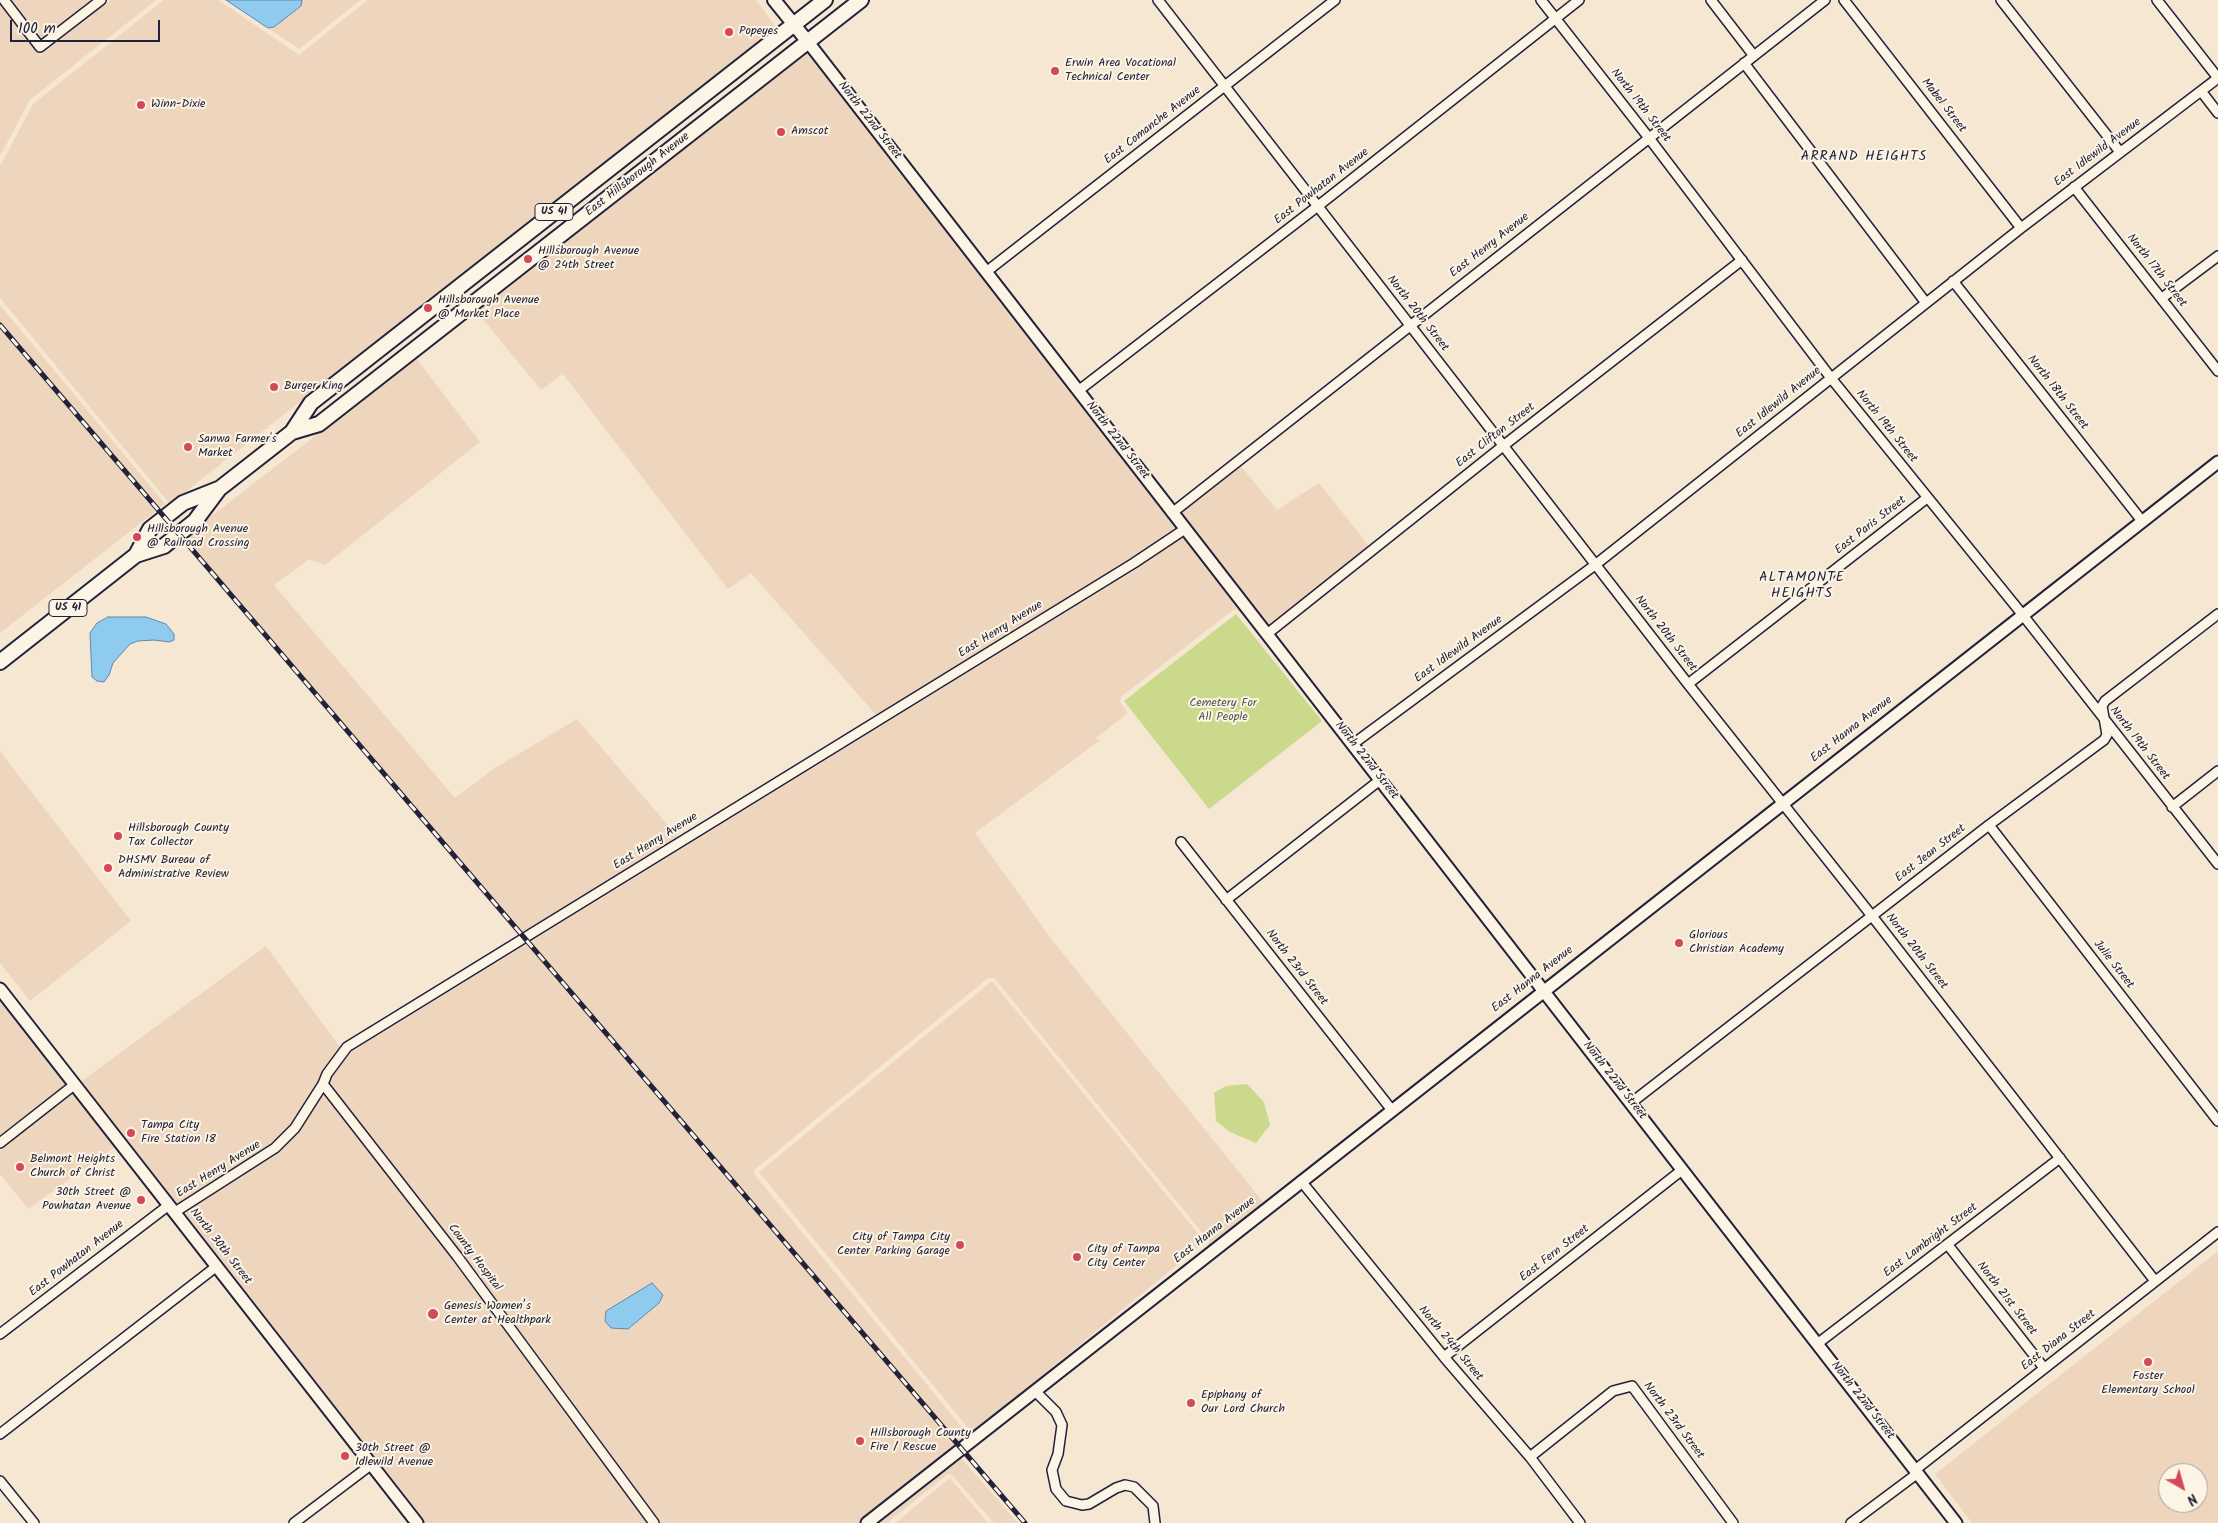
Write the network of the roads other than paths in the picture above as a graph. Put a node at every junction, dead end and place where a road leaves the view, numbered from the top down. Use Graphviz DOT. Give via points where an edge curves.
graph roads {
  1 [pos="4,0"];
  2 [pos="101,0"];
  3 [pos="774,0"];
  4 [pos="825,0"];
  5 [pos="862,0"];
  6 [pos="1158,0"];
  7 [pos="1335,0"];
  8 [pos="1541,0"];
  9 [pos="1579,0"];
  10 [pos="1711,0"];
  11 [pos="1825,0"];
  12 [pos="1844,0"];
  13 [pos="2001,0"];
  14 [pos="2156,0"];
  15 [pos="1556,18"];
  16 [pos="793,24"];
  17 [pos="808,42"];
  18 [pos="1754,56"];
  19 [pos="1744,63"];
  20 [pos="2218,78"];
  21 [pos="1225,86"];
  22 [pos="2201,91"];
  23 [pos="2218,113"];
  24 [pos="1649,138"];
  25 [pos="2120,152"];
  26 [pos="2074,188"];
  27 [pos="1318,206"];
  28 [pos="2021,228"];
  29 [pos="2218,256"];
  30 [pos="1742,260"];
  31 [pos="986,272"];
  32 [pos="1953,281"];
  33 [pos="2162,298"];
  34 [pos="1926,303"];
  35 [pos="1410,325"];
  36 [pos="2218,371"];
  37 [pos="1831,378"];
  38 [pos="1078,392"];
  39 [pos="292,432"];
  40 [pos="1503,446"];
  41 [pos="2218,462"];
  42 [pos="219,489"];
  43 [pos="1927,498"];
  44 [pos="1172,513"];
  45 [pos="2142,521"];
  46 [pos="1185,529"];
  47 [pos="136,554"];
  48 [pos="1595,565"];
  49 [pos="2022,614"];
  50 [pos="2218,614"];
  51 [pos="1267,634"];
  52 [pos="0,662"];
  53 [pos="1688,684"];
  54 [pos="2105,721"];
  55 [pos="1353,744"];
  56 [pos="2218,771"];
  57 [pos="1380,780"];
  58 [pos="1782,804"];
  59 [pos="2172,807"];
  60 [pos="1989,825"];
  61 [pos="1181,842"];
  62 [pos="2218,864"];
  63 [pos="1226,900"];
  64 [pos="1872,916"];
  65 [pos="0,989"];
  66 [pos="1543,990"];
  67 [pos="323,1084"];
  68 [pos="74,1085"];
  69 [pos="1630,1103"];
  70 [pos="1391,1110"];
  71 [pos="2218,1121"];
  72 [pos="0,1143"];
  73 [pos="2060,1158"];
  74 [pos="1682,1170"];
  75 [pos="1301,1181"];
  76 [pos="172,1208"];
  77 [pos="2218,1232"];
  78 [pos="1948,1245"];
  79 [pos="217,1266"];
  80 [pos="2156,1281"];
  81 [pos="0,1334"];
  82 [pos="1817,1344"];
  83 [pos="1444,1357"];
  84 [pos="2044,1368"];
  85 [pos="1035,1391"];
  86 [pos="0,1434"];
  87 [pos="1530,1457"];
  88 [pos="372,1464"];
  89 [pos="1916,1472"];
  90 [pos="0,1481"];
  91 [pos="34,1523"];
  92 [pos="294,1523"];
  93 [pos="417,1523"];
  94 [pos="654,1523"];
  95 [pos="867,1523"];
  96 [pos="1155,1523"];
  97 [pos="1580,1523"];
  98 [pos="1733,1523"];
  99 [pos="1851,1523"];
  100 [pos="1956,1523"];
  1 -- 2 [label="street" via="40,47"];
  3 -- 16 [label="main road, North 22nd Street"];
  4 -- 16 [label="main road, East Hillsborough Avenue / US 41"];
  5 -- 17 [label="main road, East Hillsborough Avenue / US 41"];
  6 -- 21 [label="street, North 20th Street"];
  7 -- 21 [label="street, East Comanche Avenue"];
  8 -- 15 [label="street, North 19th Street"];
  9 -- 15 [label="street, East Powhatan Avenue"];
  10 -- 18 [label="street"];
  11 -- 18 [label="street, East Henry Avenue"];
  12 -- 28 [label="street, Mabel Street"];
  13 -- 25 [label="street"];
  14 -- 20 [label="street"];
  15 -- 24 [label="street, North 19th Street"];
  15 -- 27 [label="street, East Powhatan Avenue"];
  16 -- 17 [label="main road, North 22nd Street"];
  16 -- 39 [label="main road, East Hillsborough Avenue / US 41" via="311,404"];
  17 -- 31 [label="street, North 22nd Street"];
  17 -- 39 [label="main road, East Hillsborough Avenue / US 41" via="320,424"];
  18 -- 19 [label="street, East Henry Avenue"];
  19 -- 24 [label="street, East Henry Avenue"];
  19 -- 34 [label="street"];
  20 -- 22 [label="street, East Idlewild Avenue"];
  21 -- 27 [label="street, North 20th Street"];
  21 -- 31 [label="street, East Comanche Avenue"];
  22 -- 23 [label="street"];
  22 -- 25 [label="street, East Idlewild Avenue"];
  24 -- 30 [label="street, North 19th Street"];
  24 -- 35 [label="street, East Henry Avenue"];
  25 -- 26 [label="street, East Idlewild Avenue"];
  26 -- 28 [label="street, East Idlewild Avenue"];
  26 -- 33 [label="street, North 17th Street"];
  27 -- 35 [label="street, North 20th Street"];
  27 -- 38 [label="street, East Powhatan Avenue"];
  28 -- 32 [label="street, East Idlewild Avenue"];
  29 -- 33 [label="street"];
  30 -- 37 [label="street, North 19th Street"];
  30 -- 40 [label="street, East Clifton Street"];
  31 -- 38 [label="street, North 22nd Street"];
  32 -- 34 [label="street, East Idlewild Avenue"];
  32 -- 45 [label="street, North 18th Street"];
  33 -- 36 [label="street, North 17th Street"];
  34 -- 37 [label="street, East Idlewild Avenue"];
  35 -- 40 [label="street, North 20th Street"];
  35 -- 44 [label="street, East Henry Avenue"];
  37 -- 43 [label="street, North 19th Street"];
  37 -- 48 [label="street, East Idlewild Avenue"];
  38 -- 44 [label="street, North 22nd Street"];
  39 -- 42 [label="main road, East Hillsborough Avenue / US 41"];
  40 -- 48 [label="street, North 20th Street"];
  40 -- 51 [label="street, East Clifton Street"];
  41 -- 45 [label="street, East Hanna Avenue"];
  42 -- 47 [label="main road, East Hillsborough Avenue / US 41" via="195,522 164,546"];
  42 -- 47 [label="main road, East Hillsborough Avenue / US 41" via="183,503 150,529"];
  43 -- 49 [label="street, North 19th Street"];
  43 -- 53 [label="street, East Paris Street"];
  44 -- 46 [label="street, North 22nd Street"];
  45 -- 49 [label="street, East Hanna Avenue"];
  46 -- 51 [label="street, North 22nd Street"];
  46 -- 67 [label="street, East Henry Avenue" via="347,1047"];
  47 -- 52 [label="main road, East Hillsborough Avenue / US 41"];
  48 -- 53 [label="street, North 20th Street"];
  48 -- 55 [label="street, East Idlewild Avenue"];
  49 -- 54 [label="street, North 19th Street"];
  49 -- 58 [label="street, East Hanna Avenue"];
  50 -- 54 [label="street, East Jean Street" via="2105,701 2102,706"];
  51 -- 55 [label="street, North 22nd Street"];
  53 -- 58 [label="street, North 20th Street"];
  54 -- 59 [label="street, North 19th Street"];
  54 -- 60 [label="street, East Jean Street" via="2107,735 2104,740"];
  55 -- 57 [label="street, North 22nd Street"];
  56 -- 59 [label="street"];
  57 -- 63 [label="street"];
  57 -- 66 [label="street, North 22nd Street"];
  58 -- 64 [label="street, North 20th Street"];
  58 -- 66 [label="street, East Hanna Avenue"];
  59 -- 62 [label="street, North 19th Street"];
  60 -- 64 [label="street, East Jean Street"];
  60 -- 71 [label="street, Julie Street"];
  61 -- 63 [label="street, North 23rd Street"];
  63 -- 70 [label="street, North 23rd Street"];
  64 -- 69 [label="street, East Jean Street"];
  64 -- 73 [label="street, North 20th Street"];
  65 -- 68 [label="street, North 30th Street"];
  66 -- 69 [label="street, North 22nd Street"];
  66 -- 70 [label="street, East Hanna Avenue"];
  67 -- 76 [label="street, East Henry Avenue" via="296,1128 275,1148"];
  67 -- 94 [label="street, County Hospital" via="458,1256"];
  68 -- 72 [label="street"];
  68 -- 76 [label="street, North 30th Street"];
  69 -- 74 [label="street, North 22nd Street"];
  70 -- 75 [label="street, East Hanna Avenue"];
  73 -- 78 [label="street, East Lambright Street"];
  73 -- 80 [label="street, North 20th Street"];
  74 -- 82 [label="street, North 22nd Street"];
  74 -- 83 [label="street, East Fern Street"];
  75 -- 83 [label="street, North 24th Street"];
  75 -- 85 [label="street, East Hanna Avenue"];
  76 -- 79 [label="street, North 30th Street"];
  76 -- 81 [label="street, East Powhatan Avenue"];
  77 -- 80 [label="street, East Diana Street"];
  78 -- 82 [label="street, East Lambright Street"];
  78 -- 84 [label="street, North 21st Street"];
  79 -- 86 [label="street"];
  79 -- 88 [label="street, North 30th Street"];
  80 -- 84 [label="street, East Diana Street"];
  82 -- 89 [label="street, North 22nd Street"];
  83 -- 87 [label="street, North 24th Street"];
  84 -- 89 [label="street, East Diana Street"];
  85 -- 95 [label="street, East Hanna Avenue"];
  85 -- 96 [label="street" via="1056,1412 1062,1425 1052,1470 1056,1489 1066,1501 1089,1504 1116,1488 1134,1487 1153,1506"];
  87 -- 97 [label="street, North 24th Street"];
  87 -- 98 [label="street, North 23rd Street" via="1613,1391 1632,1386"];
  88 -- 92 [label="street"];
  88 -- 93 [label="street, North 30th Street"];
  89 -- 99 [label="street, East Diana Street"];
  89 -- 100 [label="street, North 22nd Street"];
  90 -- 91 [label="street"];
}
